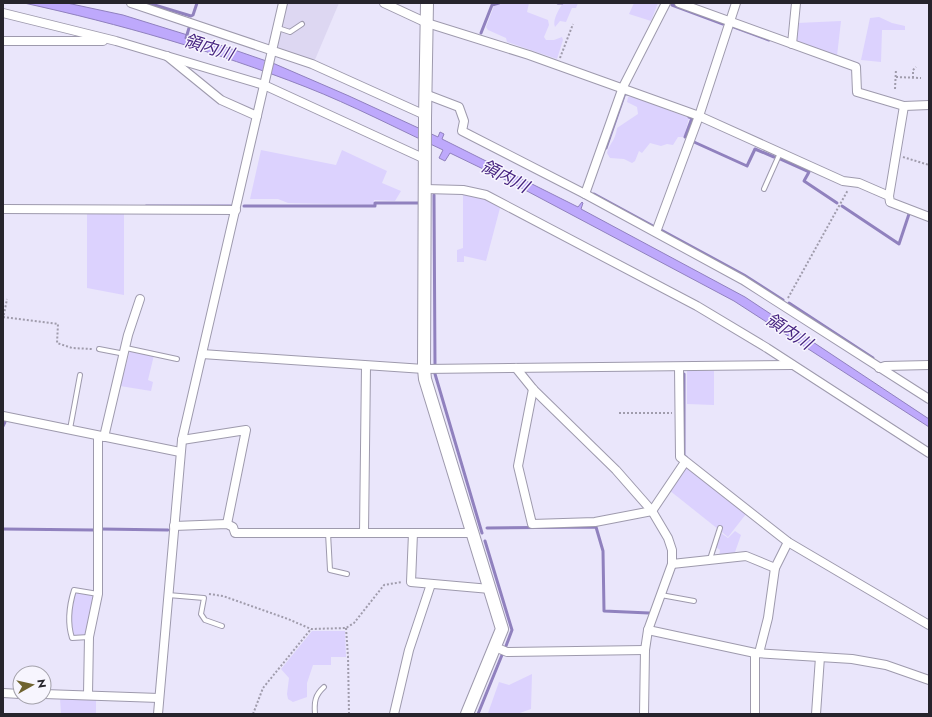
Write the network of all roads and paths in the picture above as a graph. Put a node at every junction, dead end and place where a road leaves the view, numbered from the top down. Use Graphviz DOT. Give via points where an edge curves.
graph roads {
  1 [pos="131,3"];
  2 [pos="283,3"];
  3 [pos="384,3"];
  4 [pos="427,3"];
  5 [pos="666,3"];
  6 [pos="679,3"];
  7 [pos="736,3"];
  8 [pos="796,3"];
  9 [pos="3,13"];
  10 [pos="730,21"];
  11 [pos="427,23"];
  12 [pos="302,24"];
  13 [pos="573,24"];
  14 [pos="277,28"];
  15 [pos="3,41"];
  16 [pos="116,41"];
  17 [pos="792,44"];
  18 [pos="271,53"];
  19 [pos="165,54"];
  20 [pos="558,65"];
  21 [pos="916,67"];
  22 [pos="896,69"];
  23 [pos="896,77"];
  24 [pos="913,78"];
  25 [pos="921,78"];
  26 [pos="265,82"];
  27 [pos="624,87"];
  28 [pos="895,89"];
  29 [pos="425,94"];
  30 [pos="929,105"];
  31 [pos="904,106"];
  32 [pos="257,116"];
  33 [pos="425,116"];
  34 [pos="699,116"];
  35 [pos="780,153"];
  36 [pos="896,155"];
  37 [pos="425,157"];
  38 [pos="929,166"];
  39 [pos="852,182"];
  40 [pos="425,189"];
  41 [pos="764,189"];
  42 [pos="585,194"];
  43 [pos="890,196"];
  44 [pos="3,209"];
  45 [pos="236,210"];
  46 [pos="929,217"];
  47 [pos="656,232"];
  48 [pos="7,299"];
  49 [pos="140,299"];
  50 [pos="783,306"];
  51 [pos="3,318"];
  52 [pos="99,349"];
  53 [pos="126,351"];
  54 [pos="202,354"];
  55 [pos="177,359"];
  56 [pos="792,365"];
  57 [pos="929,365"];
  58 [pos="366,366"];
  59 [pos="679,367"];
  60 [pos="516,368"];
  61 [pos="879,368"];
  62 [pos="424,369"];
  63 [pos="80,375"];
  64 [pos="533,389"];
  65 [pos="929,399"];
  66 [pos="619,413"];
  67 [pos="680,413"];
  68 [pos="3,416"];
  69 [pos="70,431"];
  70 [pos="101,437"];
  71 [pos="182,440"];
  72 [pos="180,452"];
  73 [pos="929,453"];
  74 [pos="685,462"];
  75 [pos="652,511"];
  76 [pos="227,524"];
  77 [pos="174,526"];
  78 [pos="720,528"];
  79 [pos="413,533"];
  80 [pos="473,533"];
  81 [pos="328,534"];
  82 [pos="364,534"];
  83 [pos="788,542"];
  84 [pos="710,560"];
  85 [pos="672,564"];
  86 [pos="775,568"];
  87 [pos="347,574"];
  88 [pos="411,582"];
  89 [pos="431,584"];
  90 [pos="490,589"];
  91 [pos="98,594"];
  92 [pos="661,594"];
  93 [pos="168,595"];
  94 [pos="204,598"];
  95 [pos="694,601"];
  96 [pos="929,625"];
  97 [pos="222,626"];
  98 [pos="346,628"];
  99 [pos="311,629"];
  100 [pos="648,630"];
  101 [pos="90,637"];
  102 [pos="495,647"];
  103 [pos="645,650"];
  104 [pos="757,653"];
  105 [pos="820,657"];
  106 [pos="929,680"];
  107 [pos="324,687"];
  108 [pos="52,694"];
  109 [pos="88,694"];
  110 [pos="159,698"];
  111 [pos="158,714"];
  112 [pos="254,714"];
  113 [pos="315,714"];
  114 [pos="349,714"];
  115 [pos="394,714"];
  116 [pos="467,714"];
  117 [pos="644,714"];
  118 [pos="755,714"];
  119 [pos="816,714"];
  1 -- 18 [label="street"];
  2 -- 14 [label="street"];
  3 -- 11 [label="street"];
  4 -- 11 [label="street"];
  5 -- 27 [label="street"];
  6 -- 10 [label="street"];
  7 -- 10 [label="street"];
  8 -- 17 [label="street"];
  9 -- 16 [label="street"];
  10 -- 17 [label="street"];
  10 -- 34 [label="street"];
  11 -- 20 [label="street"];
  11 -- 29 [label="street"];
  12 -- 14 [label="lane" via="290,32"];
  13 -- 20 [label="path"];
  14 -- 18 [label="street"];
  15 -- 16 [label="street"];
  16 -- 19 [label="street"];
  17 -- 31 [label="street" via="856,67 857,92"];
  18 -- 26 [label="street"];
  18 -- 33 [label="street" via="312,64"];
  19 -- 26 [label="street"];
  19 -- 32 [label="street" via="221,100"];
  20 -- 27 [label="street"];
  21 -- 24 [label="path" via="913,70"];
  22 -- 23 [label="path"];
  23 -- 24 [label="path"];
  23 -- 28 [label="path"];
  24 -- 25 [label="path"];
  26 -- 32 [label="street"];
  26 -- 37 [label="street"];
  27 -- 34 [label="street"];
  27 -- 42 [label="street"];
  29 -- 33 [label="street"];
  29 -- 42 [label="street" via="459,107 464,121 462,131"];
  30 -- 31 [label="street"];
  31 -- 36 [label="street"];
  32 -- 45 [label="street"];
  33 -- 37 [label="street"];
  34 -- 35 [label="street"];
  34 -- 47 [label="street"];
  35 -- 39 [label="street" via="843,181"];
  35 -- 41 [label="lane"];
  36 -- 38 [label="path"];
  36 -- 43 [label="street"];
  37 -- 40 [label="street"];
  39 -- 43 [label="street"];
  39 -- 50 [label="path"];
  40 -- 56 [label="street" via="463,190 486,195 697,306"];
  40 -- 62 [label="street"];
  42 -- 47 [label="street"];
  43 -- 46 [label="street" via="890,202"];
  44 -- 45 [label="street"];
  45 -- 54 [label="street"];
  47 -- 50 [label="street" via="743,280"];
  48 -- 51 [label="path"];
  49 -- 53 [label="street"];
  50 -- 61 [label="street"];
  51 -- 52 [label="path" via="58,324 56,338 60,346"];
  52 -- 53 [label="lane"];
  53 -- 55 [label="lane"];
  53 -- 70 [label="street"];
  54 -- 58 [label="street"];
  54 -- 71 [label="street"];
  56 -- 59 [label="street"];
  56 -- 73 [label="street"];
  57 -- 61 [label="street"];
  58 -- 62 [label="street"];
  58 -- 82 [label="street"];
  59 -- 60 [label="street"];
  59 -- 67 [label="street"];
  60 -- 62 [label="street"];
  60 -- 64 [label="street"];
  61 -- 65 [label="street"];
  62 -- 80 [label="street"];
  63 -- 69 [label="lane"];
  64 -- 75 [label="street" via="616,470"];
  64 -- 75 [label="street" via="518,466 532,524 595,522"];
  66 -- 67 [label="path"];
  67 -- 74 [label="street" via="680,457"];
  68 -- 69 [label="street"];
  69 -- 70 [label="street"];
  70 -- 72 [label="street"];
  70 -- 91 [label="street"];
  71 -- 72 [label="street"];
  71 -- 76 [label="street" via="246,430"];
  72 -- 77 [label="street"];
  74 -- 75 [label="street"];
  74 -- 83 [label="street"];
  75 -- 85 [label="street" via="668,538 672,550"];
  76 -- 77 [label="street"];
  76 -- 81 [label="street" via="233,527 235,534"];
  77 -- 93 [label="street"];
  78 -- 84 [label="lane"];
  79 -- 80 [label="street"];
  79 -- 82 [label="street"];
  79 -- 88 [label="street"];
  80 -- 90 [label="street"];
  81 -- 82 [label="street"];
  81 -- 87 [label="lane" via="330,570"];
  83 -- 86 [label="street"];
  83 -- 96 [label="street"];
  84 -- 85 [label="street"];
  84 -- 86 [label="street" via="746,556"];
  85 -- 92 [label="street"];
  86 -- 104 [label="street" via="768,618"];
  88 -- 89 [label="street"];
  88 -- 98 [label="path" via="395,582 384,586 354,623"];
  89 -- 90 [label="street"];
  89 -- 115 [label="street" via="409,650"];
  90 -- 102 [label="street" via="502,629"];
  91 -- 101 [label="street"];
  91 -- 101 [label="lane" via="74,590 69,608 69,629 72,638"];
  92 -- 95 [label="lane"];
  92 -- 100 [label="street"];
  93 -- 94 [label="lane"];
  93 -- 110 [label="street"];
  94 -- 97 [label="lane" via="202,614 205,620"];
  94 -- 99 [label="path" via="208,594 224,596"];
  98 -- 99 [label="path"];
  98 -- 114 [label="path"];
  99 -- 112 [label="path" via="263,688"];
  100 -- 103 [label="street"];
  100 -- 104 [label="street"];
  101 -- 109 [label="street"];
  102 -- 103 [label="street" via="507,652"];
  102 -- 116 [label="street"];
  103 -- 117 [label="street"];
  104 -- 105 [label="street"];
  104 -- 118 [label="street"];
  105 -- 106 [label="street" via="886,665"];
  105 -- 119 [label="street"];
  107 -- 113 [label="lane" via="318,692 314,702"];
  108 -- 109 [label="street"];
  109 -- 110 [label="street"];
  110 -- 111 [label="street"];
}
